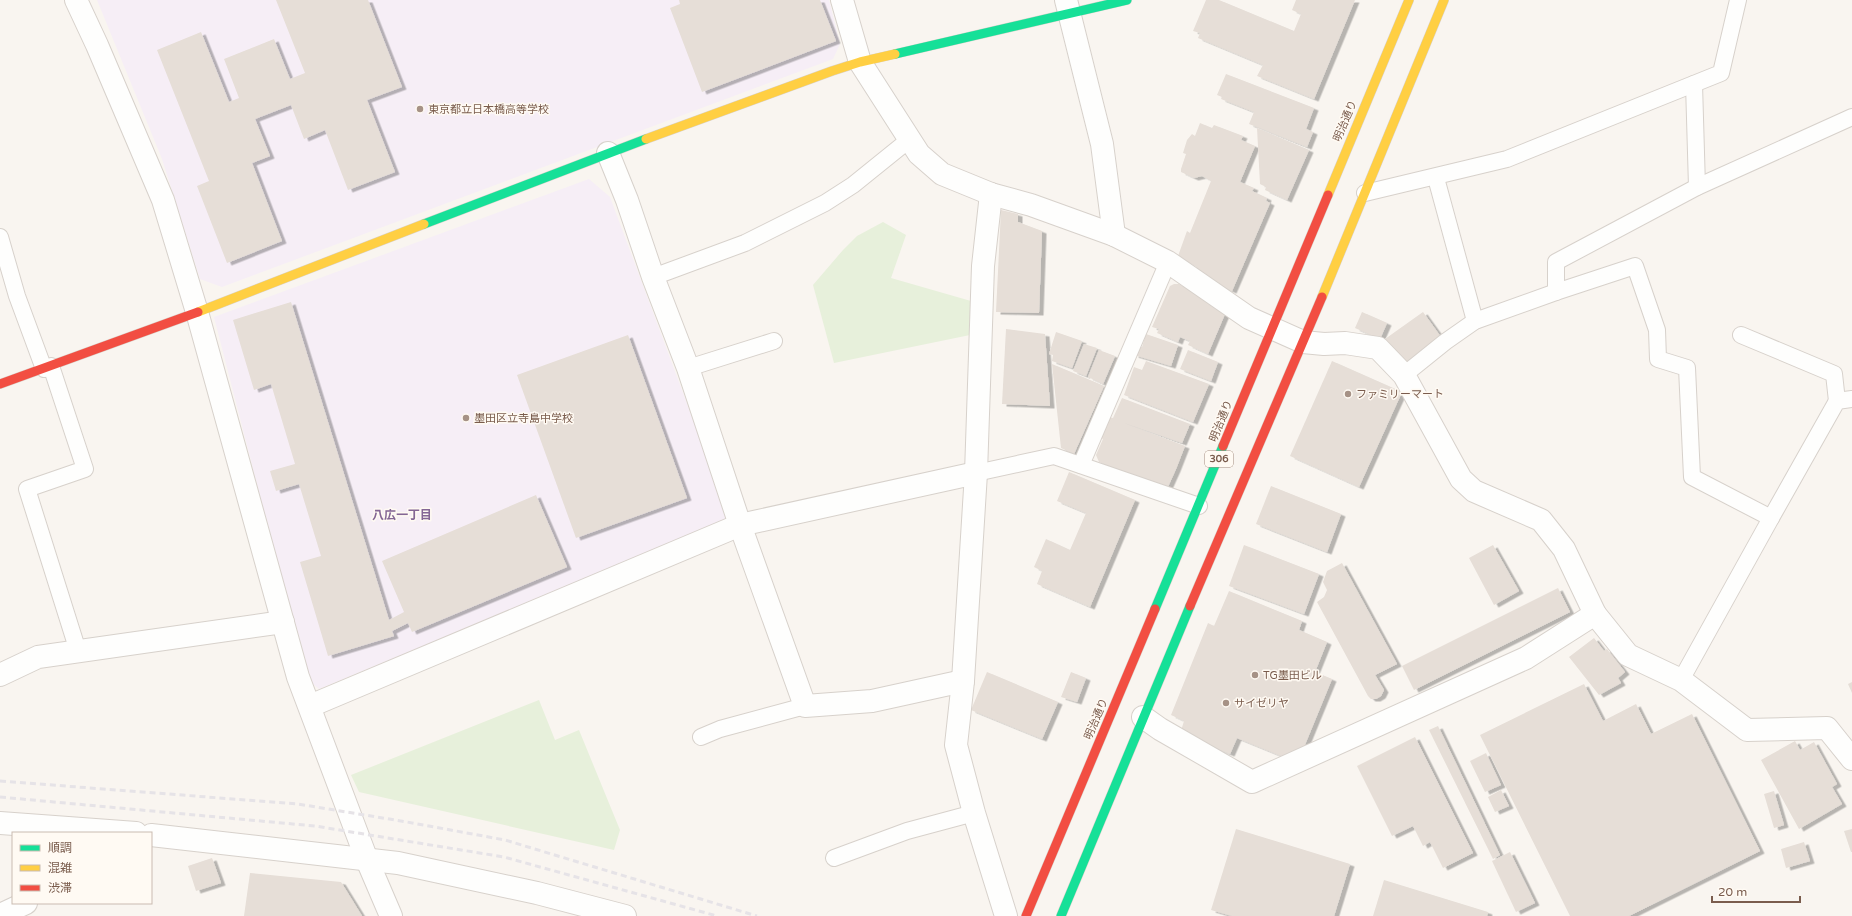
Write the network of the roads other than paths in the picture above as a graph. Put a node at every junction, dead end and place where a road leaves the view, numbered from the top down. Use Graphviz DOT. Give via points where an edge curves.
graph roads {
  1 [pos="76,0"];
  2 [pos="842,0"];
  3 [pos="1127,0"];
  4 [pos="1409,0"];
  5 [pos="1444,0"];
  6 [pos="1738,0"];
  7 [pos="1068,7"];
  8 [pos="860,62"];
  9 [pos="1694,84"];
  10 [pos="1852,116"];
  11 [pos="910,139"];
  12 [pos="608,153"];
  13 [pos="1436,178"];
  14 [pos="1697,187"];
  15 [pos="1365,193"];
  16 [pos="991,194"];
  17 [pos="1114,235"];
  18 [pos="0,237"];
  19 [pos="1168,262"];
  20 [pos="653,277"];
  21 [pos="1556,292"];
  22 [pos="197,312"];
  23 [pos="1475,321"];
  24 [pos="1272,328"];
  25 [pos="1741,335"];
  26 [pos="774,341"];
  27 [pos="1303,342"];
  28 [pos="48,367"];
  29 [pos="688,368"];
  30 [pos="1404,375"];
  31 [pos="0,384"];
  32 [pos="1844,400"];
  33 [pos="1081,465"];
  34 [pos="976,473"];
  35 [pos="1199,506"];
  36 [pos="1771,518"];
  37 [pos="740,525"];
  38 [pos="1595,614"];
  39 [pos="283,622"];
  40 [pos="78,651"];
  41 [pos="0,675"];
  42 [pos="1681,680"];
  43 [pos="963,681"];
  44 [pos="310,706"];
  45 [pos="805,706"];
  46 [pos="1143,717"];
  47 [pos="702,737"];
  48 [pos="1852,759"];
  49 [pos="974,813"];
  50 [pos="0,823"];
  51 [pos="122,832"];
  52 [pos="152,835"];
  53 [pos="834,858"];
  54 [pos="368,860"];
  55 [pos="27,908"];
  56 [pos="0,915"];
  57 [pos="391,916"];
  58 [pos="625,916"];
  59 [pos="1006,916"];
  60 [pos="1026,916"];
  61 [pos="1061,916"];
  1 -- 22 [label="street" via="162,200"];
  2 -- 8 [label="street"];
  3 -- 7 [label="main road"];
  4 -- 24 [label="main road, 明治通り / 306"];
  5 -- 15 [label="main road, 306"];
  6 -- 9 [label="lane" via="1721,73"];
  7 -- 8 [label="main road"];
  7 -- 17 [label="street" via="1102,144"];
  8 -- 11 [label="street"];
  8 -- 12 [label="main road"];
  9 -- 13 [label="lane" via="1507,159"];
  9 -- 14 [label="lane"];
  10 -- 14 [label="lane"];
  11 -- 16 [label="street" via="919,154 942,174"];
  11 -- 20 [label="lane" via="853,185 825,203 745,243"];
  12 -- 20 [label="street"];
  12 -- 22 [label="main road"];
  13 -- 15 [label="lane"];
  13 -- 23 [label="lane"];
  14 -- 21 [label="lane" via="1556,262"];
  15 -- 27 [label="main road, 306"];
  16 -- 17 [label="street" via="1031,205"];
  16 -- 34 [label="street" via="983,266"];
  17 -- 19 [label="street"];
  18 -- 28 [label="lane" via="17,296"];
  19 -- 24 [label="street" via="1249,318"];
  19 -- 33 [label="lane"];
  20 -- 29 [label="street"];
  21 -- 23 [label="lane"];
  21 -- 36 [label="lane" via="1635,266 1657,330 1658,359 1687,368 1692,477"];
  22 -- 28 [label="main road"];
  22 -- 39 [label="street"];
  23 -- 30 [label="lane"];
  24 -- 27 [label="street"];
  24 -- 35 [label="main road, 明治通り / 306"];
  25 -- 32 [label="lane" via="1834,374"];
  26 -- 29 [label="lane"];
  27 -- 30 [label="street" via="1345,343 1378,348"];
  27 -- 46 [label="main road, 306"];
  28 -- 31 [label="main road"];
  28 -- 40 [label="lane" via="85,469 27,489"];
  29 -- 37 [label="street"];
  30 -- 38 [label="street" via="1460,479 1474,491 1540,520 1564,549"];
  32 -- 36 [label="lane"];
  33 -- 34 [label="lane" via="1054,456"];
  33 -- 35 [label="lane"];
  34 -- 37 [label="street"];
  34 -- 43 [label="street"];
  35 -- 60 [label="main road, 明治通り / 306"];
  36 -- 42 [label="lane"];
  37 -- 44 [label="street"];
  37 -- 45 [label="street"];
  38 -- 42 [label="street" via="1628,655"];
  38 -- 46 [label="street" via="1526,658 1252,782 1160,730"];
  39 -- 40 [label="street"];
  39 -- 44 [label="street" via="298,677"];
  40 -- 41 [label="street" via="38,657"];
  42 -- 48 [label="street" via="1747,730 1827,728"];
  43 -- 45 [label="street" via="872,701"];
  43 -- 49 [label="street" via="956,745"];
  44 -- 54 [label="street"];
  45 -- 47 [label="lane" via="720,729"];
  46 -- 61 [label="main road, 306"];
  49 -- 53 [label="lane" via="907,831"];
  49 -- 59 [label="street"];
  50 -- 51 [label="street"];
  52 -- 54 [label="street"];
  54 -- 57 [label="street"];
  54 -- 58 [label="street" via="398,863 537,893"];
  55 -- 56 [label="street"];
}
